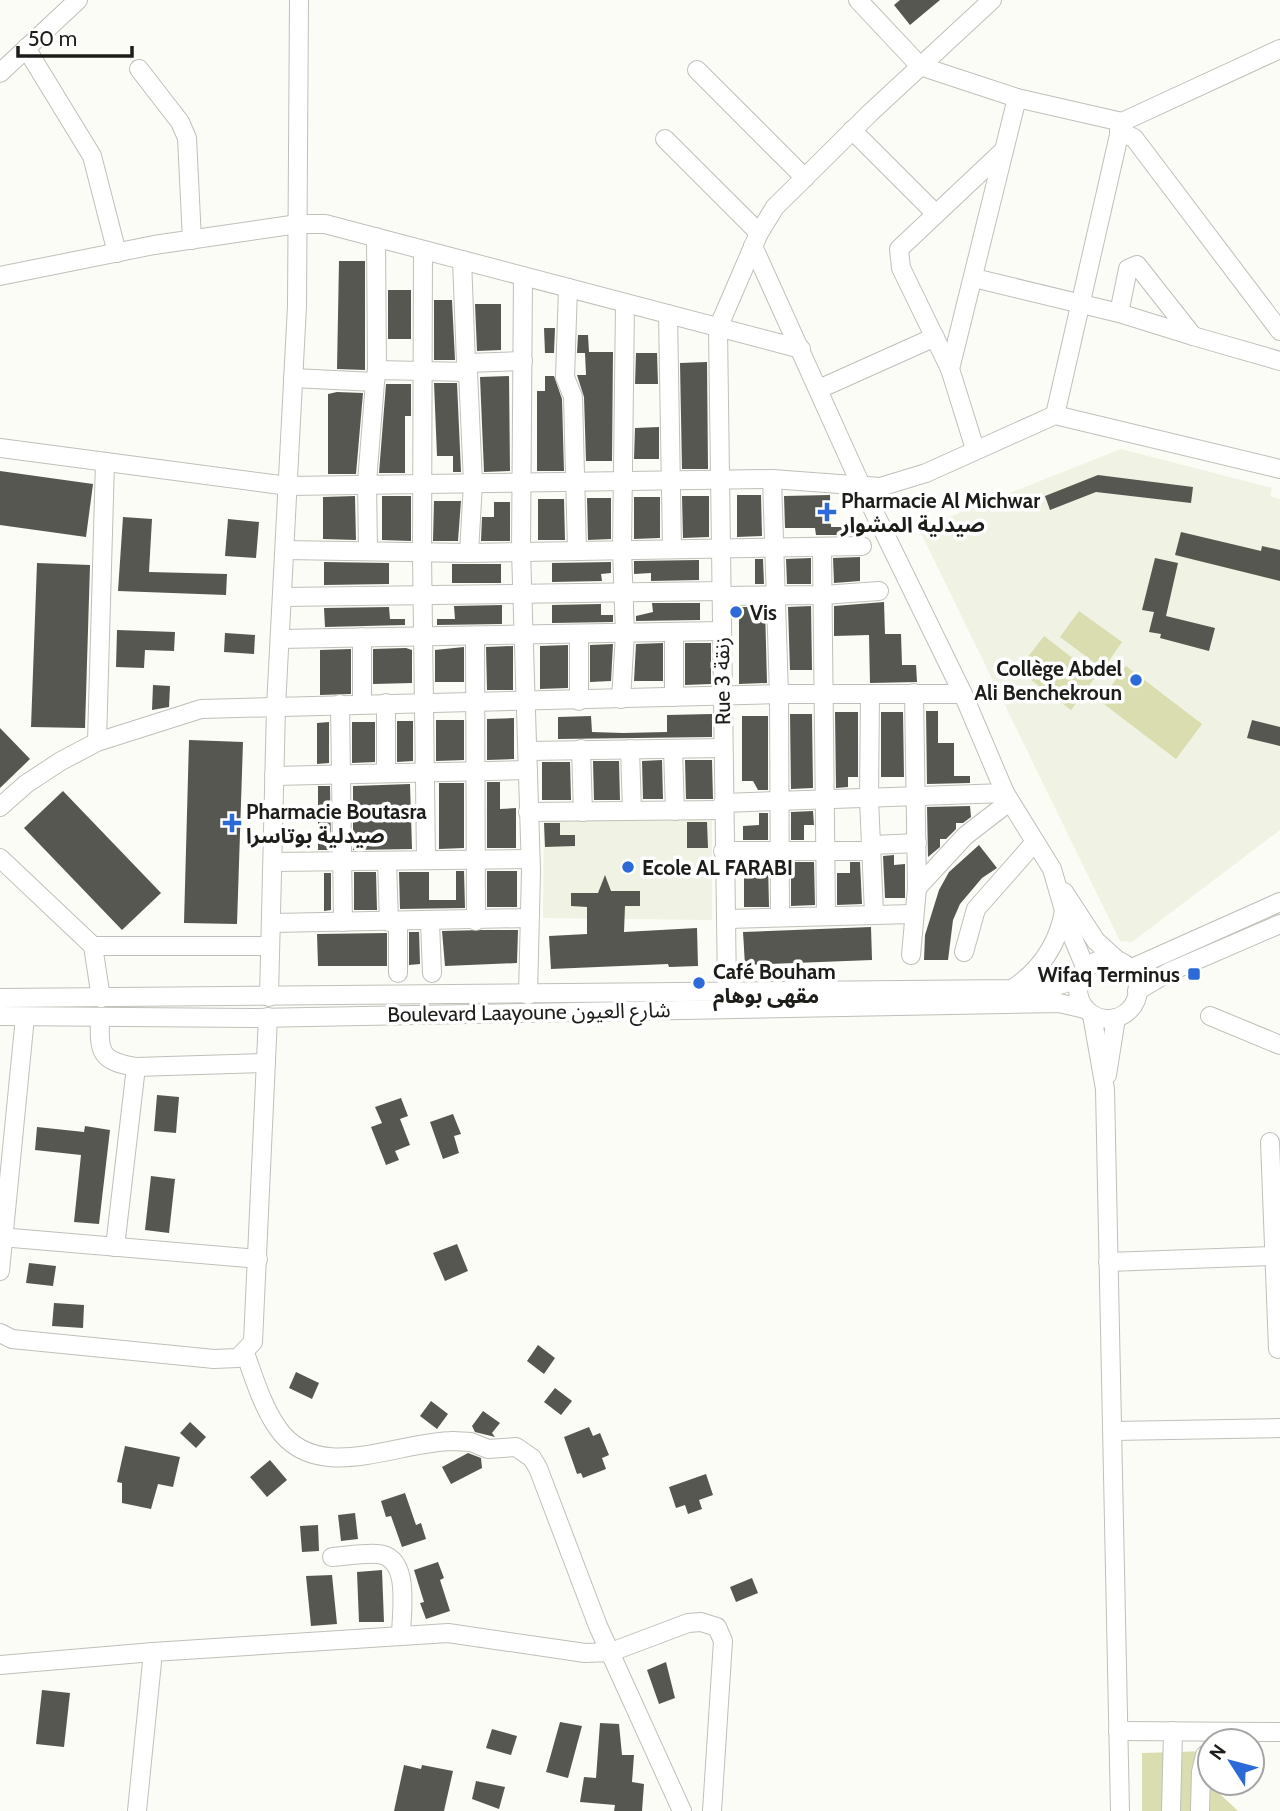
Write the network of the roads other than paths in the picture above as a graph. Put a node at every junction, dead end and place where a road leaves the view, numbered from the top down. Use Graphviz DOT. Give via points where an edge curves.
graph roads {
  1 [pos="78,0"];
  2 [pos="299,0"];
  3 [pos="858,0"];
  4 [pos="992,0"];
  5 [pos="26,48"];
  6 [pos="1280,49"];
  7 [pos="920,66"];
  8 [pos="139,69"];
  9 [pos="697,70"];
  10 [pos="0,73"];
  11 [pos="1017,99"];
  12 [pos="1121,127"];
  13 [pos="852,130"];
  14 [pos="665,139"];
  15 [pos="1003,151"];
  16 [pos="805,178"];
  17 [pos="935,213"];
  18 [pos="298,224"];
  19 [pos="376,237"];
  20 [pos="192,240"];
  21 [pos="756,240"];
  22 [pos="423,250"];
  23 [pos="117,253"];
  24 [pos="462,260"];
  25 [pos="0,276"];
  26 [pos="523,276"];
  27 [pos="974,278"];
  28 [pos="568,288"];
  29 [pos="625,303"];
  30 [pos="1081,304"];
  31 [pos="1119,313"];
  32 [pos="668,314"];
  33 [pos="718,328"];
  34 [pos="1280,331"];
  35 [pos="1193,336"];
  36 [pos="935,337"];
  37 [pos="800,349"];
  38 [pos="1280,360"];
  39 [pos="523,361"];
  40 [pos="467,368"];
  41 [pos="950,369"];
  42 [pos="421,370"];
  43 [pos="376,376"];
  44 [pos="293,378"];
  45 [pos="819,389"];
  46 [pos="1055,415"];
  47 [pos="0,448"];
  48 [pos="975,449"];
  49 [pos="106,462"];
  50 [pos="1280,469"];
  51 [pos="719,480"];
  52 [pos="772,480"];
  53 [pos="670,481"];
  54 [pos="367,482"];
  55 [pos="423,482"];
  56 [pos="473,483"];
  57 [pos="622,483"];
  58 [pos="860,483"];
  59 [pos="577,484"];
  60 [pos="288,485"];
  61 [pos="520,485"];
  62 [pos="862,546"];
  63 [pos="672,548"];
  64 [pos="822,548"];
  65 [pos="720,549"];
  66 [pos="774,549"];
  67 [pos="368,550"];
  68 [pos="622,550"];
  69 [pos="285,551"];
  70 [pos="521,551"];
  71 [pos="577,551"];
  72 [pos="422,553"];
  73 [pos="469,553"];
  74 [pos="879,591"];
  75 [pos="522,592"];
  76 [pos="623,593"];
  77 [pos="721,593"];
  78 [pos="423,595"];
  79 [pos="775,595"];
  80 [pos="823,595"];
  81 [pos="282,597"];
  82 [pos="721,631"];
  83 [pos="674,632"];
  84 [pos="579,634"];
  85 [pos="625,634"];
  86 [pos="522,636"];
  87 [pos="362,637"];
  88 [pos="423,637"];
  89 [pos="475,637"];
  90 [pos="280,639"];
  91 [pos="914,693"];
  92 [pos="779,694"];
  93 [pos="825,694"];
  94 [pos="870,694"];
  95 [pos="963,694"];
  96 [pos="723,696"];
  97 [pos="674,697"];
  98 [pos="621,699"];
  99 [pos="579,701"];
  100 [pos="386,702"];
  101 [pos="425,702"];
  102 [pos="362,703"];
  103 [pos="475,703"];
  104 [pos="525,703"];
  105 [pos="340,704"];
  106 [pos="276,707"];
  107 [pos="97,742"];
  108 [pos="723,748"];
  109 [pos="630,749"];
  110 [pos="673,749"];
  111 [pos="581,750"];
  112 [pos="528,751"];
  113 [pos="476,770"];
  114 [pos="528,770"];
  115 [pos="425,771"];
  116 [pos="386,772"];
  117 [pos="340,774"];
  118 [pos="274,776"];
  119 [pos="917,796"];
  120 [pos="1007,797"];
  121 [pos="825,799"];
  122 [pos="869,799"];
  123 [pos="779,801"];
  124 [pos="723,806"];
  125 [pos="0,807"];
  126 [pos="632,811"];
  127 [pos="675,811"];
  128 [pos="528,812"];
  129 [pos="583,812"];
  130 [pos="1035,842"];
  131 [pos="917,843"];
  132 [pos="872,848"];
  133 [pos="780,849"];
  134 [pos="723,850"];
  135 [pos="824,851"];
  136 [pos="0,858"];
  137 [pos="529,859"];
  138 [pos="426,860"];
  139 [pos="475,860"];
  140 [pos="342,861"];
  141 [pos="387,861"];
  142 [pos="273,862"];
  143 [pos="1058,883"];
  144 [pos="917,888"];
  145 [pos="1280,902"];
  146 [pos="1064,911"];
  147 [pos="873,913"];
  148 [pos="914,914"];
  149 [pos="826,915"];
  150 [pos="780,917"];
  151 [pos="529,918"];
  152 [pos="728,919"];
  153 [pos="476,921"];
  154 [pos="343,922"];
  155 [pos="430,922"];
  156 [pos="272,923"];
  157 [pos="393,923"];
  158 [pos="1280,925"];
  159 [pos="93,946"];
  160 [pos="270,946"];
  161 [pos="964,951"];
  162 [pos="911,955"];
  163 [pos="1124,965"];
  164 [pos="398,973"];
  165 [pos="432,973"];
  166 [pos="1083,974"];
  167 [pos="1012,989"];
  168 [pos="727,991"];
  169 [pos="1138,991"];
  170 [pos="527,995"];
  171 [pos="269,997"];
  172 [pos="0,998"];
  173 [pos="102,998"];
  174 [pos="1088,1012"];
  175 [pos="0,1016"];
  176 [pos="1210,1016"];
  177 [pos="25,1017"];
  178 [pos="100,1017"];
  179 [pos="268,1017"];
  180 [pos="1116,1018"];
  181 [pos="1280,1045"];
  182 [pos="266,1063"];
  183 [pos="136,1067"];
  184 [pos="1105,1089"];
  185 [pos="1270,1142"];
  186 [pos="2,1238"];
  187 [pos="115,1247"];
  188 [pos="1274,1256"];
  189 [pos="258,1259"];
  190 [pos="1108,1262"];
  191 [pos="0,1271"];
  192 [pos="0,1333"];
  193 [pos="1278,1349"];
  194 [pos="245,1353"];
  195 [pos="1280,1429"];
  196 [pos="1113,1430"];
  197 [pos="332,1557"];
  198 [pos="401,1636"];
  199 [pos="153,1652"];
  200 [pos="611,1652"];
  201 [pos="0,1665"];
  202 [pos="1118,1731"];
  203 [pos="1173,1731"];
  204 [pos="1280,1732"];
  205 [pos="137,1811"];
  206 [pos="681,1811"];
  207 [pos="712,1811"];
  208 [pos="1120,1811"];
  209 [pos="1171,1811"];
  1 -- 5 [label="street"];
  2 -- 18 [label="street"];
  3 -- 7 [label="street"];
  4 -- 7 [label="street"];
  5 -- 10 [label="street"];
  5 -- 23 [label="street" via="92,156"];
  6 -- 12 [label="street"];
  7 -- 11 [label="street"];
  7 -- 13 [label="street"];
  8 -- 20 [label="street" via="187,138"];
  9 -- 16 [label="street"];
  11 -- 12 [label="street"];
  11 -- 15 [label="street"];
  12 -- 30 [label="street"];
  12 -- 34 [label="street"];
  13 -- 16 [label="street"];
  13 -- 17 [label="street"];
  14 -- 21 [label="street"];
  15 -- 17 [label="street"];
  15 -- 27 [label="street"];
  16 -- 21 [label="street" via="775,207"];
  17 -- 36 [label="street" via="906,240 898,259"];
  18 -- 19 [label="street" via="325,224"];
  18 -- 20 [label="street"];
  18 -- 44 [label="street"];
  19 -- 22 [label="street"];
  19 -- 43 [label="street"];
  20 -- 23 [label="street"];
  21 -- 33 [label="street"];
  21 -- 37 [label="street"];
  22 -- 24 [label="street"];
  22 -- 42 [label="street"];
  23 -- 25 [label="street"];
  24 -- 26 [label="street"];
  24 -- 40 [label="street"];
  26 -- 28 [label="street"];
  26 -- 39 [label="street"];
  27 -- 30 [label="street"];
  27 -- 41 [label="street"];
  28 -- 29 [label="street"];
  28 -- 59 [label="street" via="565,377 573,397"];
  29 -- 32 [label="street"];
  29 -- 57 [label="street"];
  30 -- 31 [label="street"];
  30 -- 46 [label="street"];
  31 -- 35 [label="street"];
  31 -- 35 [label="street" via="1128,269 1137,265"];
  32 -- 33 [label="street"];
  32 -- 53 [label="street"];
  33 -- 37 [label="street"];
  33 -- 51 [label="street, Rue 3 زنقة"];
  35 -- 38 [label="street"];
  36 -- 41 [label="street"];
  36 -- 45 [label="street"];
  37 -- 45 [label="street"];
  39 -- 40 [label="street"];
  39 -- 61 [label="street"];
  40 -- 42 [label="street"];
  40 -- 56 [label="street"];
  41 -- 48 [label="street"];
  42 -- 43 [label="street"];
  42 -- 55 [label="street"];
  43 -- 44 [label="street"];
  43 -- 54 [label="street"];
  44 -- 60 [label="street"];
  45 -- 58 [label="street"];
  46 -- 48 [label="street"];
  46 -- 50 [label="street"];
  47 -- 49 [label="street"];
  48 -- 58 [label="street" via="898,483 880,487"];
  49 -- 60 [label="street"];
  49 -- 107 [label="street"];
  51 -- 52 [label="street"];
  51 -- 53 [label="street"];
  51 -- 65 [label="street, Rue 3 زنقة"];
  52 -- 58 [label="street"];
  52 -- 66 [label="street"];
  53 -- 57 [label="street"];
  53 -- 63 [label="street"];
  54 -- 55 [label="street"];
  54 -- 60 [label="street"];
  54 -- 67 [label="street"];
  55 -- 56 [label="street"];
  55 -- 72 [label="street"];
  56 -- 61 [label="street"];
  56 -- 73 [label="street"];
  57 -- 59 [label="street"];
  57 -- 68 [label="street"];
  58 -- 95 [label="street"];
  59 -- 61 [label="street"];
  59 -- 71 [label="street"];
  60 -- 69 [label="street"];
  61 -- 70 [label="street"];
  62 -- 64 [label="street"];
  63 -- 65 [label="street"];
  63 -- 68 [label="street"];
  64 -- 66 [label="street"];
  64 -- 80 [label="street"];
  65 -- 66 [label="street"];
  65 -- 77 [label="street, Rue 3 زنقة"];
  66 -- 79 [label="street"];
  67 -- 69 [label="street"];
  67 -- 72 [label="street"];
  68 -- 71 [label="street"];
  68 -- 76 [label="street"];
  69 -- 81 [label="street"];
  70 -- 71 [label="street"];
  70 -- 73 [label="street"];
  70 -- 75 [label="street"];
  72 -- 73 [label="street"];
  72 -- 78 [label="street"];
  74 -- 80 [label="street"];
  75 -- 76 [label="street"];
  75 -- 78 [label="street"];
  75 -- 86 [label="street"];
  76 -- 77 [label="street"];
  76 -- 85 [label="street"];
  77 -- 79 [label="street"];
  77 -- 82 [label="street, Rue 3 زنقة"];
  78 -- 81 [label="street"];
  78 -- 88 [label="street"];
  79 -- 80 [label="street"];
  79 -- 92 [label="street"];
  80 -- 93 [label="street"];
  81 -- 90 [label="street"];
  82 -- 83 [label="street"];
  82 -- 96 [label="street, Rue 3 زنقة"];
  83 -- 85 [label="street"];
  83 -- 97 [label="street"];
  84 -- 85 [label="street"];
  84 -- 86 [label="street"];
  84 -- 99 [label="street"];
  85 -- 98 [label="street"];
  86 -- 89 [label="street"];
  86 -- 104 [label="street"];
  87 -- 88 [label="street"];
  87 -- 90 [label="street"];
  87 -- 102 [label="street"];
  88 -- 89 [label="street"];
  88 -- 101 [label="street"];
  89 -- 103 [label="street"];
  90 -- 106 [label="street"];
  91 -- 94 [label="street"];
  91 -- 95 [label="street"];
  91 -- 119 [label="street"];
  92 -- 93 [label="street"];
  92 -- 96 [label="street"];
  92 -- 123 [label="street"];
  93 -- 94 [label="street"];
  93 -- 121 [label="street"];
  94 -- 122 [label="street"];
  95 -- 120 [label="street"];
  96 -- 97 [label="street"];
  96 -- 108 [label="street, Rue 3 زنقة"];
  97 -- 98 [label="street"];
  98 -- 99 [label="street"];
  99 -- 104 [label="street"];
  100 -- 101 [label="street"];
  100 -- 102 [label="street"];
  100 -- 116 [label="street"];
  101 -- 103 [label="street"];
  101 -- 115 [label="street"];
  102 -- 105 [label="street"];
  103 -- 104 [label="street"];
  103 -- 113 [label="street"];
  104 -- 112 [label="street"];
  105 -- 106 [label="street"];
  105 -- 117 [label="street"];
  106 -- 107 [label="street" via="201,709"];
  106 -- 118 [label="street"];
  107 -- 125 [label="street" via="43,772"];
  108 -- 110 [label="street"];
  108 -- 124 [label="street, Rue 3 زنقة"];
  109 -- 110 [label="street"];
  109 -- 111 [label="street"];
  109 -- 126 [label="street"];
  110 -- 127 [label="street"];
  111 -- 112 [label="street"];
  111 -- 129 [label="street"];
  112 -- 114 [label="street"];
  113 -- 114 [label="street"];
  113 -- 115 [label="street"];
  113 -- 139 [label="street"];
  114 -- 128 [label="street"];
  115 -- 116 [label="street"];
  115 -- 138 [label="street"];
  116 -- 117 [label="street"];
  117 -- 118 [label="street"];
  117 -- 140 [label="street"];
  118 -- 142 [label="street"];
  119 -- 120 [label="street"];
  119 -- 122 [label="street"];
  119 -- 131 [label="street"];
  120 -- 130 [label="street"];
  120 -- 144 [label="street"];
  121 -- 122 [label="street"];
  121 -- 123 [label="street"];
  121 -- 135 [label="street"];
  122 -- 132 [label="street"];
  123 -- 124 [label="street"];
  123 -- 133 [label="street"];
  124 -- 127 [label="street"];
  124 -- 134 [label="street, Rue 3 زنقة"];
  126 -- 127 [label="street"];
  126 -- 129 [label="street"];
  128 -- 129 [label="street"];
  128 -- 137 [label="street"];
  130 -- 143 [label="street"];
  130 -- 161 [label="street" via="976,909"];
  131 -- 132 [label="street"];
  131 -- 144 [label="street"];
  132 -- 135 [label="street"];
  132 -- 147 [label="street"];
  133 -- 134 [label="street"];
  133 -- 135 [label="street"];
  133 -- 150 [label="street"];
  134 -- 152 [label="street, Rue 3 زنقة"];
  135 -- 149 [label="street"];
  136 -- 159 [label="street"];
  137 -- 139 [label="street"];
  137 -- 151 [label="street"];
  138 -- 139 [label="street"];
  138 -- 141 [label="street"];
  139 -- 153 [label="street"];
  140 -- 141 [label="street"];
  140 -- 142 [label="street"];
  140 -- 154 [label="street"];
  141 -- 157 [label="street"];
  142 -- 156 [label="street"];
  143 -- 146 [label="street"];
  143 -- 163 [label="street" via="1096,941"];
  144 -- 148 [label="street"];
  145 -- 163 [label="street"];
  146 -- 166 [label="street"];
  146 -- 167 [label="street" via="1047,956"];
  147 -- 148 [label="street"];
  147 -- 149 [label="street"];
  148 -- 162 [label="street"];
  149 -- 150 [label="street"];
  150 -- 152 [label="street"];
  151 -- 153 [label="street"];
  151 -- 170 [label="street"];
  152 -- 168 [label="street, Rue 3 زنقة"];
  153 -- 155 [label="street"];
  154 -- 156 [label="street"];
  154 -- 157 [label="street"];
  155 -- 157 [label="street"];
  155 -- 165 [label="street"];
  156 -- 160 [label="street"];
  157 -- 164 [label="street"];
  158 -- 169 [label="street" via="1169,972"];
  159 -- 160 [label="street"];
  159 -- 173 [label="street"];
  160 -- 171 [label="street"];
  163 -- 166 [label="street" via="1106,959"];
  163 -- 169 [label="street"];
  166 -- 167 [label="street, Boulevard Laayoune شارع العيون" via="1052,987"];
  166 -- 174 [label="street" via="1079,994"];
  167 -- 168 [label="street, Boulevard Laayoune شارع العيون"];
  168 -- 170 [label="street, Boulevard Laayoune شارع العيون"];
  169 -- 180 [label="street" via="1133,1005"];
  170 -- 171 [label="street, Boulevard Laayoune شارع العيون"];
  171 -- 173 [label="street, Boulevard Laayoune شارع العيون"];
  172 -- 173 [label="street, Boulevard Laayoune شارع العيون"];
  174 -- 179 [label="street, Boulevard Laayoune شارع العيون" via="1059,1003"];
  174 -- 180 [label="street"];
  174 -- 184 [label="street"];
  175 -- 177 [label="street, Boulevard Laayoune شارع العيون"];
  176 -- 181 [label="street"];
  177 -- 178 [label="street, Boulevard Laayoune شارع العيون"];
  177 -- 186 [label="street"];
  178 -- 179 [label="street, Boulevard Laayoune شارع العيون"];
  178 -- 183 [label="street" via="99,1043 104,1055 116,1064"];
  179 -- 182 [label="street"];
  180 -- 184 [label="street"];
  182 -- 183 [label="street"];
  182 -- 189 [label="street"];
  183 -- 187 [label="street"];
  184 -- 190 [label="street"];
  185 -- 188 [label="street"];
  186 -- 187 [label="street"];
  186 -- 191 [label="street"];
  187 -- 189 [label="street"];
  188 -- 190 [label="street"];
  188 -- 193 [label="street"];
  189 -- 194 [label="street" via="253,1342"];
  190 -- 196 [label="street"];
  192 -- 194 [label="street" via="12,1339 214,1359"];
  194 -- 200 [label="street" via="275,1425 293,1446 306,1452 341,1458 453,1441 488,1449 516,1447 527,1454 538,1468"];
  195 -- 196 [label="street"];
  196 -- 202 [label="street"];
  197 -- 198 [label="street" via="379,1554 395,1563 400,1573"];
  198 -- 199 [label="street"];
  198 -- 200 [label="street" via="448,1633 585,1653"];
  199 -- 201 [label="street"];
  199 -- 205 [label="street"];
  200 -- 206 [label="street"];
  200 -- 207 [label="street" via="688,1623 709,1624 722,1633"];
  202 -- 203 [label="street"];
  202 -- 208 [label="street"];
  203 -- 204 [label="street"];
  203 -- 209 [label="street"];
}
